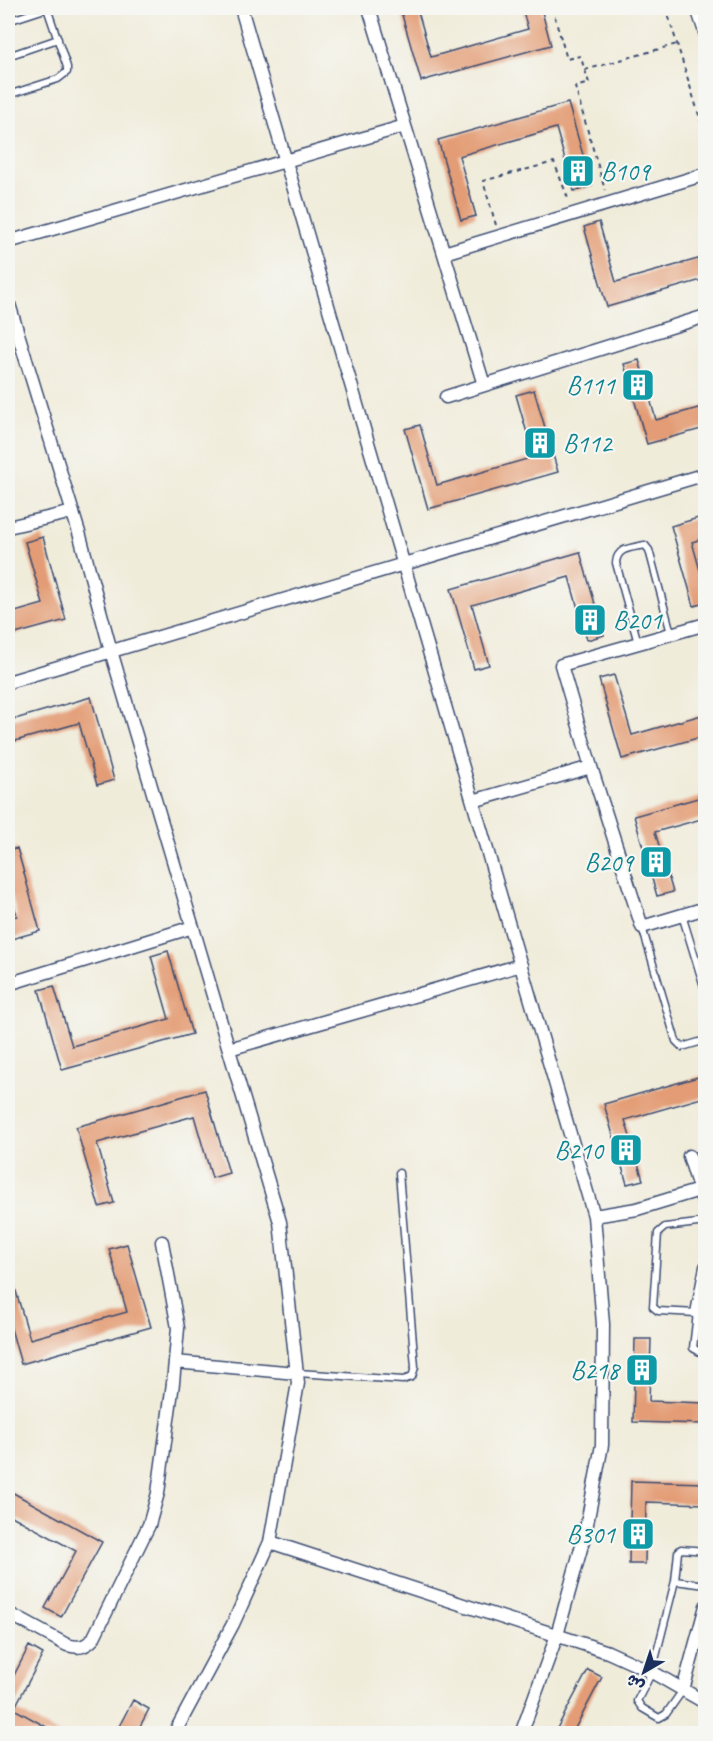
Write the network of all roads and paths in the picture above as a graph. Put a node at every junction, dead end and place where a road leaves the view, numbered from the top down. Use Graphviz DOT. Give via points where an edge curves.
graph roads {
  1 [pos="48,8"];
  2 [pos="241,8"];
  3 [pos="369,8"];
  4 [pos="552,8"];
  5 [pos="666,8"];
  6 [pos="697,8"];
  7 [pos="8,21"];
  8 [pos="705,35"];
  9 [pos="58,39"];
  10 [pos="677,44"];
  11 [pos="8,56"];
  12 [pos="585,70"];
  13 [pos="8,95"];
  14 [pos="405,126"];
  15 [pos="705,138"];
  16 [pos="285,160"];
  17 [pos="705,174"];
  18 [pos="605,191"];
  19 [pos="577,199"];
  20 [pos="499,236"];
  21 [pos="8,242"];
  22 [pos="444,253"];
  23 [pos="8,301"];
  24 [pos="705,316"];
  25 [pos="484,385"];
  26 [pos="446,397"];
  27 [pos="705,474"];
  28 [pos="73,512"];
  29 [pos="8,527"];
  30 [pos="404,565"];
  31 [pos="705,624"];
  32 [pos="672,634"];
  33 [pos="638,643"];
  34 [pos="111,651"];
  35 [pos="8,682"];
  36 [pos="591,767"];
  37 [pos="473,801"];
  38 [pos="705,908"];
  39 [pos="682,915"];
  40 [pos="193,927"];
  41 [pos="642,927"];
  42 [pos="521,965"];
  43 [pos="8,984"];
  44 [pos="705,993"];
  45 [pos="705,1040"];
  46 [pos="229,1049"];
  47 [pos="689,1156"];
  48 [pos="399,1173"];
  49 [pos="703,1189"];
  50 [pos="705,1210"];
  51 [pos="594,1216"];
  52 [pos="705,1222"];
  53 [pos="162,1242"];
  54 [pos="705,1267"];
  55 [pos="701,1313"];
  56 [pos="705,1352"];
  57 [pos="175,1362"];
  58 [pos="296,1372"];
  59 [pos="270,1542"];
  60 [pos="705,1551"];
  61 [pos="675,1581"];
  62 [pos="705,1585"];
  63 [pos="705,1606"];
  64 [pos="8,1613"];
  65 [pos="557,1635"];
  66 [pos="652,1672"];
  67 [pos="683,1690"];
  68 [pos="705,1703"];
  69 [pos="174,1734"];
  70 [pos="520,1734"];
  1 -- 7 [label="lane"];
  1 -- 9 [label="lane"];
  2 -- 16 [label="street"];
  3 -- 14 [label="street"];
  4 -- 12 [label="path" via="567,59 580,56"];
  5 -- 10 [label="path"];
  6 -- 8 [label="street"];
  9 -- 11 [label="lane"];
  9 -- 13 [label="lane" via="67,72"];
  10 -- 12 [label="path"];
  10 -- 15 [label="path"];
  12 -- 18 [label="path" via="589,83 575,87"];
  14 -- 16 [label="street"];
  14 -- 22 [label="street"];
  16 -- 21 [label="street"];
  16 -- 30 [label="street"];
  17 -- 20 [label="street"];
  19 -- 20 [label="path" via="568,202 554,162 483,181"];
  20 -- 22 [label="street"];
  22 -- 25 [label="street"];
  23 -- 28 [label="street"];
  24 -- 25 [label="street"];
  25 -- 26 [label="street"];
  27 -- 30 [label="street"];
  28 -- 29 [label="street"];
  28 -- 34 [label="street"];
  30 -- 34 [label="street"];
  30 -- 37 [label="street"];
  31 -- 32 [label="street"];
  32 -- 33 [label="street"];
  32 -- 33 [label="lane" via="649,550 645,545 620,551 616,562"];
  33 -- 36 [label="street" via="561,665"];
  34 -- 35 [label="street"];
  34 -- 40 [label="street"];
  36 -- 37 [label="street"];
  36 -- 41 [label="street"];
  37 -- 42 [label="street"];
  38 -- 39 [label="street"];
  39 -- 41 [label="street"];
  39 -- 44 [label="lane"];
  40 -- 43 [label="street"];
  40 -- 46 [label="street"];
  41 -- 45 [label="lane" via="676,1041 682,1047"];
  42 -- 46 [label="street"];
  42 -- 51 [label="street"];
  46 -- 58 [label="street" via="280,1222"];
  47 -- 49 [label="street"];
  48 -- 58 [label="lane" via="416,1367 412,1377 403,1380"];
  49 -- 50 [label="street"];
  49 -- 51 [label="street" via="637,1209"];
  51 -- 65 [label="street" via="603,1324 602,1445 585,1534"];
  52 -- 55 [label="lane" via="665,1227 658,1233 653,1307 658,1311"];
  53 -- 57 [label="street" via="178,1328"];
  54 -- 55 [label="street"];
  55 -- 56 [label="lane" via="693,1348"];
  57 -- 58 [label="street"];
  57 -- 64 [label="street" via="152,1515 93,1639 78,1648 67,1645"];
  58 -- 59 [label="street" via="298,1383"];
  59 -- 65 [label="street"];
  59 -- 69 [label="street" via="233,1623"];
  60 -- 61 [label="lane" via="678,1552"];
  61 -- 62 [label="lane"];
  61 -- 66 [label="lane"];
  63 -- 67 [label="street"];
  65 -- 66 [label="street"];
  65 -- 70 [label="street"];
  66 -- 67 [label="street"];
  66 -- 67 [label="lane" via="637,1701 659,1718"];
  67 -- 68 [label="street"];
}
